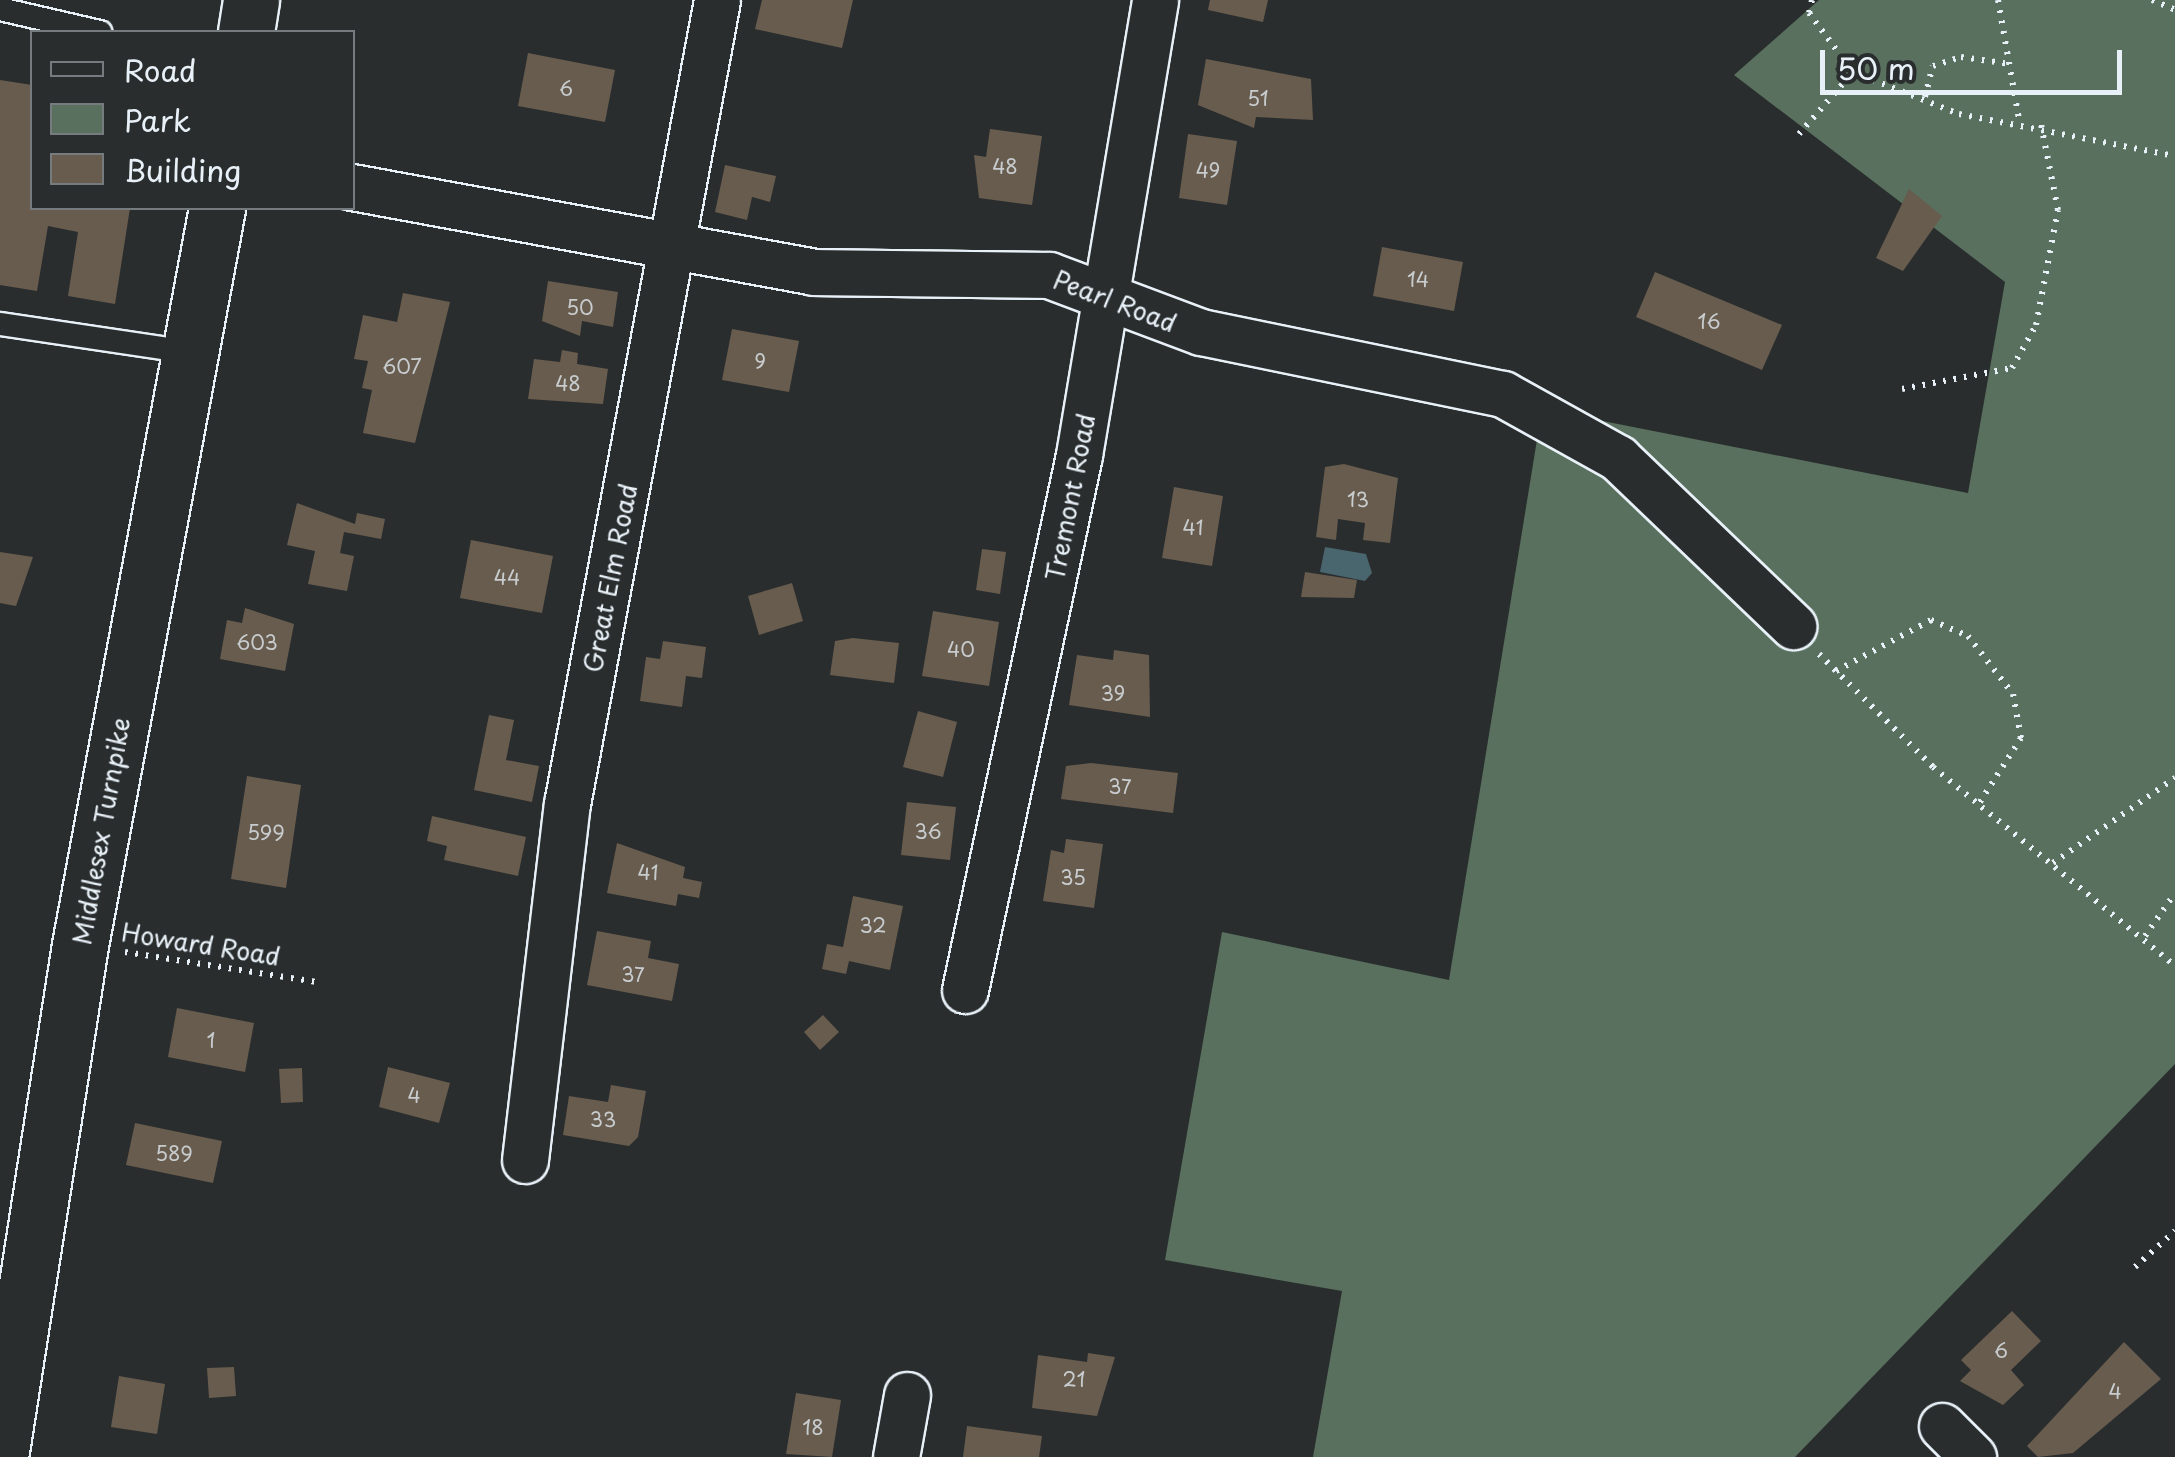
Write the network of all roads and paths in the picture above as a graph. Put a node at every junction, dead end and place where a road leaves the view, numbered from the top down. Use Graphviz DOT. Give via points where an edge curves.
graph roads {
  1 [pos="252,0"];
  2 [pos="717,0"];
  3 [pos="1155,0"];
  4 [pos="1812,0"];
  5 [pos="1998,0"];
  6 [pos="2152,0"];
  7 [pos="0,9"];
  8 [pos="2175,10"];
  9 [pos="91,30"];
  10 [pos="246,30"];
  11 [pos="2011,64"];
  12 [pos="1853,72"];
  13 [pos="1924,98"];
  14 [pos="2019,119"];
  15 [pos="2041,124"];
  16 [pos="1799,134"];
  17 [pos="2175,156"];
  18 [pos="355,188"];
  19 [pos="217,210"];
  20 [pos="672,249"];
  21 [pos="1108,298"];
  22 [pos="0,324"];
  23 [pos="190,352"];
  24 [pos="1902,389"];
  25 [pos="1793,626"];
  26 [pos="1836,672"];
  27 [pos="2175,778"];
  28 [pos="1978,805"];
  29 [pos="2053,864"];
  30 [pos="2175,893"];
  31 [pos="2146,936"];
  32 [pos="80,945"];
  33 [pos="2175,966"];
  34 [pos="317,982"];
  35 [pos="965,990"];
  36 [pos="526,1160"];
  37 [pos="2175,1231"];
  38 [pos="2136,1267"];
  39 [pos="907,1395"];
  40 [pos="0,1457"];
  41 [pos="896,1457"];
  1 -- 10 [label="main road"];
  2 -- 20 [label="street, Great Elm Road"];
  3 -- 21 [label="street, Tremont Road"];
  4 -- 12 [label="path" via="1809,13"];
  5 -- 11 [label="path"];
  6 -- 8 [label="path"];
  7 -- 9 [label="lane"];
  11 -- 13 [label="path" via="1961,57 1933,66"];
  11 -- 14 [label="path"];
  12 -- 13 [label="path"];
  12 -- 16 [label="path"];
  13 -- 14 [label="path" via="1959,114"];
  14 -- 15 [label="path"];
  15 -- 17 [label="path"];
  15 -- 24 [label="path" via="2058,210 2036,326 2012,368"];
  18 -- 20 [label="street, Pearl Road"];
  19 -- 23 [label="main road, Middlesex Turnpike"];
  20 -- 21 [label="street, Pearl Road" via="851,274 1008,270"];
  20 -- 36 [label="street, Great Elm Road" via="567,804"];
  21 -- 25 [label="street, Pearl Road" via="1200,332 1542,410 1631,469"];
  21 -- 35 [label="street, Tremont Road"];
  22 -- 23 [label="lane"];
  23 -- 32 [label="main road, Middlesex Turnpike"];
  25 -- 26 [label="path"];
  26 -- 28 [label="path"];
  26 -- 28 [label="path" via="1931,620 1968,636 2013,694 2021,738"];
  27 -- 29 [label="path"];
  28 -- 29 [label="path"];
  29 -- 31 [label="path"];
  30 -- 31 [label="path"];
  31 -- 33 [label="path"];
  32 -- 34 [label="path, Howard Road"];
  32 -- 40 [label="main road, Middlesex Turnpike"];
  37 -- 38 [label="path"];
  39 -- 41 [label="street"];
}
